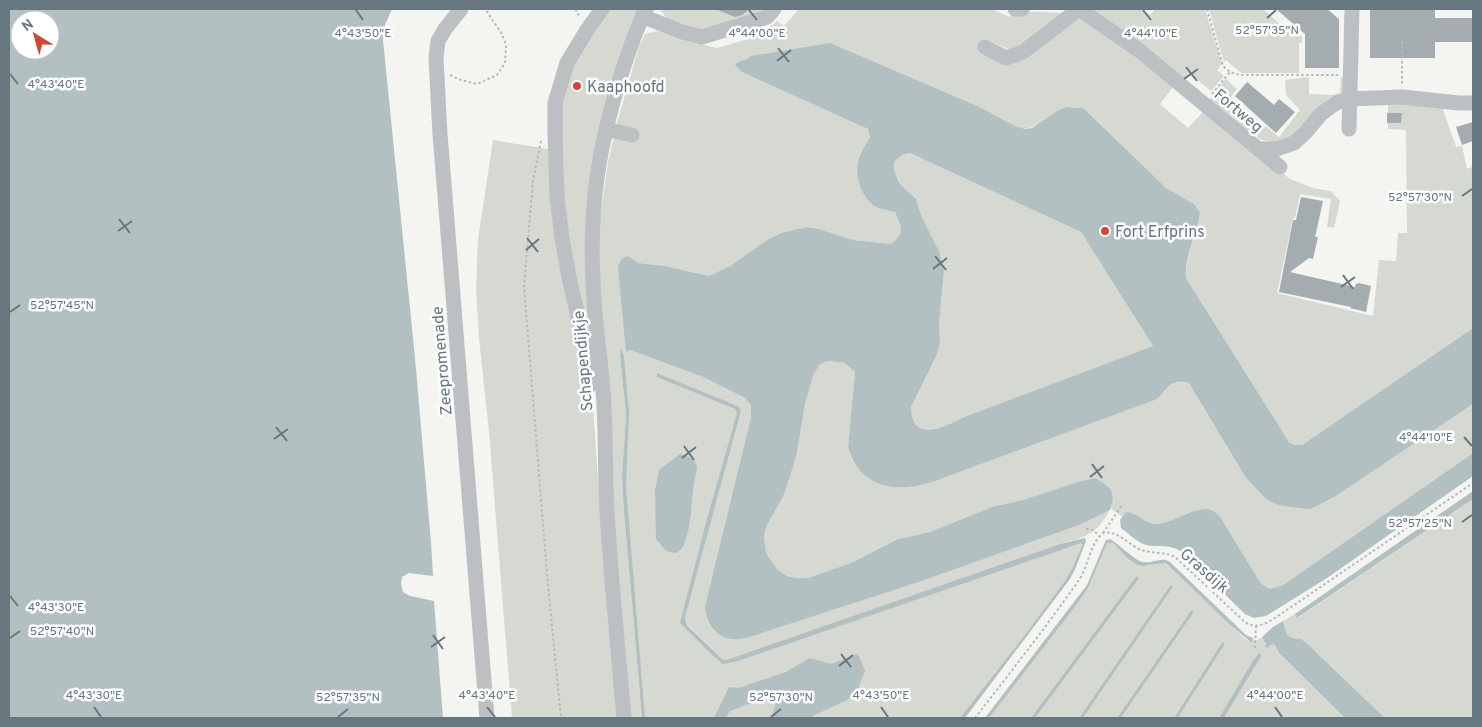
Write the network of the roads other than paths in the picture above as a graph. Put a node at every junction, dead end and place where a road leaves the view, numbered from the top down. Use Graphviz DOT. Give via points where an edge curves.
graph roads {
  1 [pos="461,9"];
  2 [pos="602,9"];
  3 [pos="774,9"];
  4 [pos="1015,9"];
  5 [pos="1022,9"];
  6 [pos="1080,9"];
  7 [pos="1352,9"];
  8 [pos="644,12"];
  9 [pos="985,47"];
  10 [pos="1349,100"];
  11 [pos="1473,103"];
  12 [pos="606,128"];
  13 [pos="1349,129"];
  14 [pos="632,135"];
  15 [pos="1259,149"];
  16 [pos="1280,167"];
  17 [pos="604,396"];
  18 [pos="487,718"];
  19 [pos="624,718"];
  1 -- 18 [label="street, Zeepromenade" via="438,41 436,58"];
  2 -- 17 [label="street" via="567,62 555,103 554,134 557,196 569,277 595,393"];
  3 -- 8 [label="street" via="767,17 702,37 682,32"];
  4 -- 5 [label="street"];
  6 -- 9 [label="street" via="1023,52 1006,58"];
  6 -- 15 [label="street, Fortweg" via="1140,51"];
  7 -- 10 [label="street"];
  8 -- 12 [label="street, Schapendijkje" via="616,89"];
  10 -- 11 [label="street" via="1402,97"];
  10 -- 13 [label="street"];
  10 -- 15 [label="street" via="1336,103 1321,114 1294,143 1277,149"];
  12 -- 14 [label="street"];
  12 -- 17 [label="street, Schapendijkje" via="592,227 592,282"];
  15 -- 16 [label="street, Fortweg"];
  17 -- 19 [label="street, Schapendijkje" via="607,510"];
}
